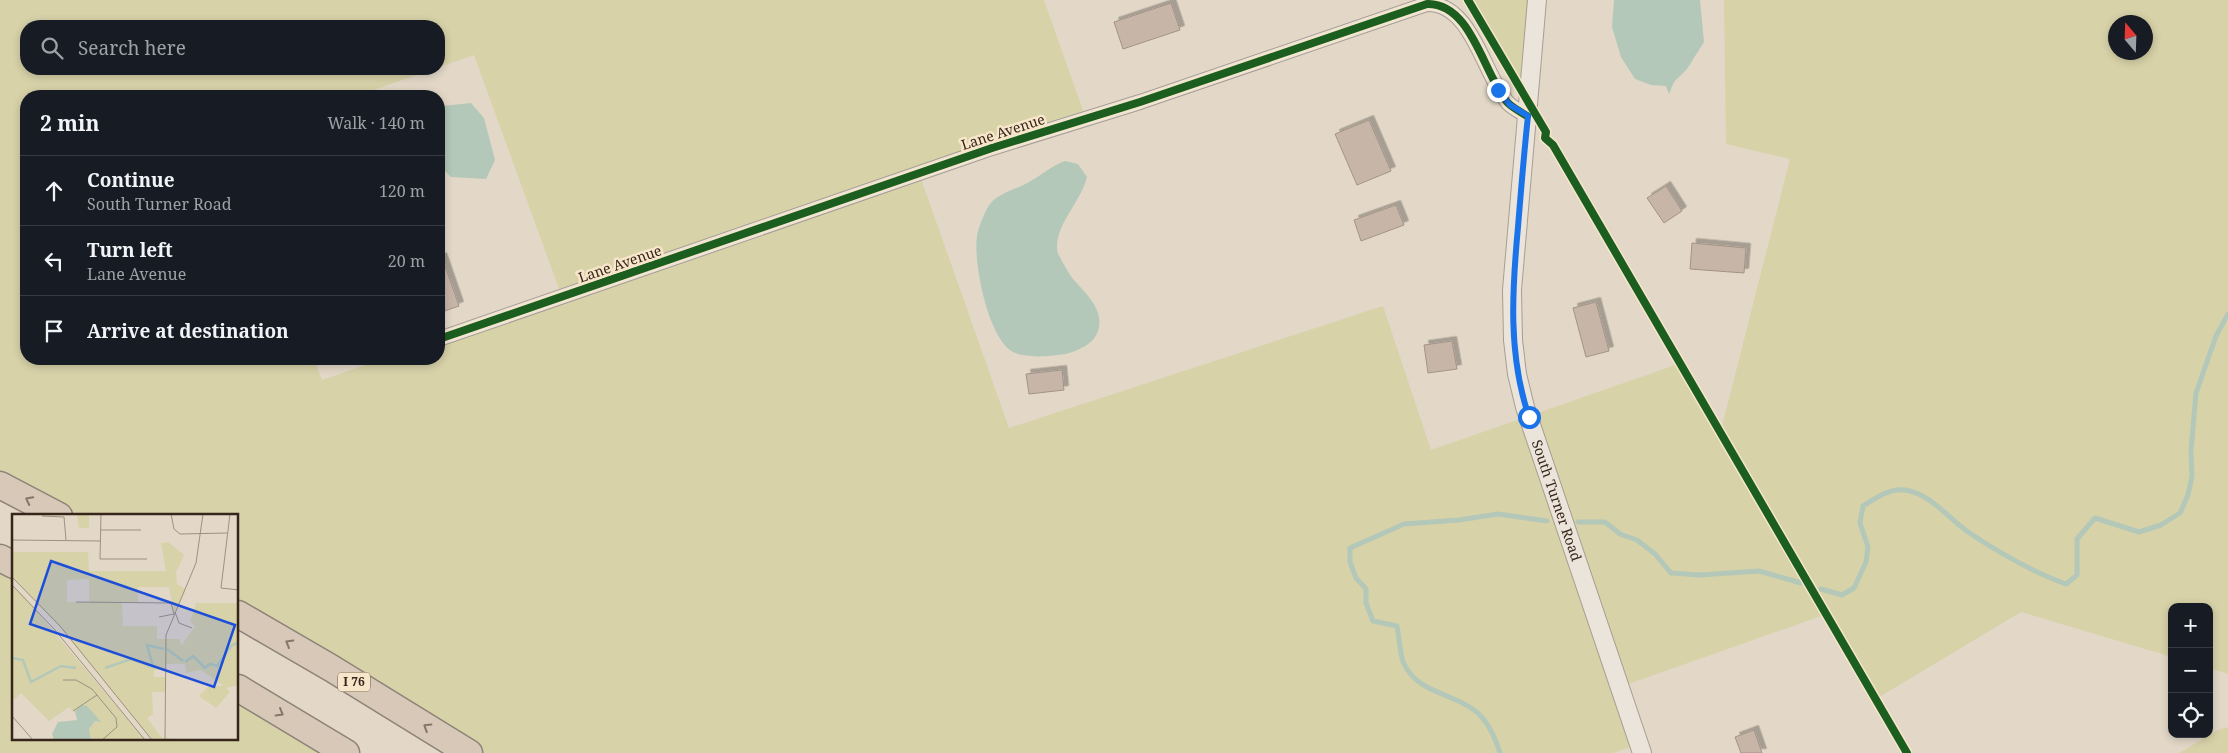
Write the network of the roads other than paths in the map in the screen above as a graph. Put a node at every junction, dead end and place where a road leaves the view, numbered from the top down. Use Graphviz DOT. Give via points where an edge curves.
graph roads {
  1 [pos="1537,0"];
  2 [pos="1528,116"];
  3 [pos="445,337"];
  4 [pos="0,485"];
  5 [pos="55,514"];
  6 [pos="0,558"];
  7 [pos="12,564"];
  8 [pos="239,615"];
  9 [pos="239,689"];
  10 [pos="346,753"];
  11 [pos="469,753"];
  12 [pos="1642,753"];
  1 -- 2 [label="street, South Turner Road"];
  2 -- 3 [label="street, Lane Avenue" via="1510,105 1498,90 1466,28 1454,13 1446,7 1426,4 1140,102 992,148"];
  2 -- 12 [label="street, South Turner Road" via="1512,290 1513,340 1518,374 1525,407"];
  5 -- 4 [label="highway, one-way"];
  6 -- 7 [label="highway"];
  11 -- 8 [label="highway, I 76, one-way"];
  9 -- 10 [label="highway, one-way"];
}
